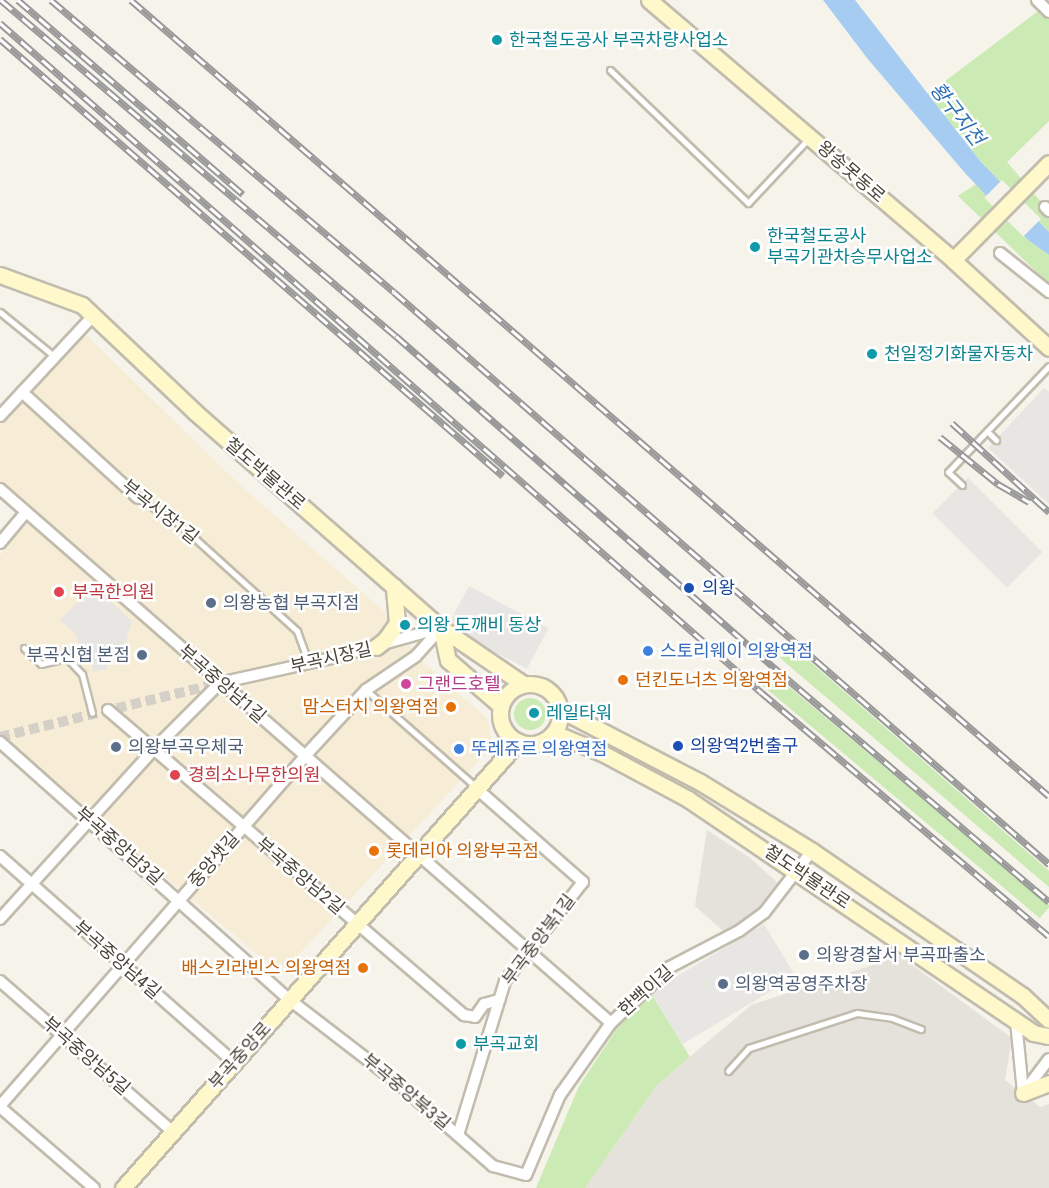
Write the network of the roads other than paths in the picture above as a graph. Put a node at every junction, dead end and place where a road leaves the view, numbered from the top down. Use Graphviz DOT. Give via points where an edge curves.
graph roads {
  1 [pos="649,0"];
  2 [pos="1037,0"];
  3 [pos="1049,12"];
  4 [pos="610,70"];
  5 [pos="810,137"];
  6 [pos="1049,163"];
  7 [pos="1000,253"];
  8 [pos="953,260"];
  9 [pos="0,275"];
  10 [pos="1049,292"];
  11 [pos="0,312"];
  12 [pos="93,316"];
  13 [pos="1049,348"];
  14 [pos="54,356"];
  15 [pos="1049,366"];
  16 [pos="22,392"];
  17 [pos="0,416"];
  18 [pos="987,431"];
  19 [pos="996,440"];
  20 [pos="962,485"];
  21 [pos="0,489"];
  22 [pos="138,498"];
  23 [pos="26,513"];
  24 [pos="0,543"];
  25 [pos="394,586"];
  26 [pos="441,628"];
  27 [pos="376,647"];
  28 [pos="24,648"];
  29 [pos="309,664"];
  30 [pos="220,683"];
  31 [pos="523,684"];
  32 [pos="366,690"];
  33 [pos="501,706"];
  34 [pos="108,710"];
  35 [pos="561,710"];
  36 [pos="92,713"];
  37 [pos="554,733"];
  38 [pos="0,742"];
  39 [pos="518,742"];
  40 [pos="153,750"];
  41 [pos="304,756"];
  42 [pos="477,789"];
  43 [pos="89,819"];
  44 [pos="243,827"];
  45 [pos="812,851"];
  46 [pos="419,854"];
  47 [pos="0,856"];
  48 [pos="799,871"];
  49 [pos="31,885"];
  50 [pos="180,900"];
  51 [pos="0,919"];
  52 [pos="357,924"];
  53 [pos="528,950"];
  54 [pos="123,965"];
  55 [pos="0,981"];
  56 [pos="290,1000"];
  57 [pos="499,1000"];
  58 [pos="1049,1020"];
  59 [pos="1016,1021"];
  60 [pos="611,1023"];
  61 [pos="921,1029"];
  62 [pos="62,1035"];
  63 [pos="1049,1036"];
  64 [pos="1049,1059"];
  65 [pos="234,1062"];
  66 [pos="728,1071"];
  67 [pos="1049,1083"];
  68 [pos="1023,1094"];
  69 [pos="0,1106"];
  70 [pos="173,1132"];
  71 [pos="458,1135"];
  72 [pos="526,1175"];
  73 [pos="94,1188"];
  74 [pos="123,1188"];
  1 -- 5 [label="street, 왕송못동로"];
  2 -- 3 [label="street"];
  4 -- 5 [label="lane" via="748,202"];
  5 -- 8 [label="street, 왕송못동로"];
  6 -- 8 [label="street"];
  7 -- 10 [label="street"];
  8 -- 13 [label="street, 왕송못동로"];
  9 -- 12 [label="street, 철도박물관로" via="82,305"];
  11 -- 14 [label="lane"];
  12 -- 14 [label="street"];
  12 -- 25 [label="street, 철도박물관로" via="195,412"];
  14 -- 16 [label="street"];
  15 -- 18 [label="lane"];
  16 -- 17 [label="street"];
  16 -- 22 [label="street, 부곡시장1길"];
  18 -- 19 [label="lane"];
  18 -- 20 [label="lane" via="948,472"];
  21 -- 23 [label="street, 부곡중앙남1길"];
  22 -- 29 [label="lane, 부곡시장1길" via="178,523 297,631"];
  23 -- 24 [label="street"];
  23 -- 30 [label="street, 부곡중앙남1길"];
  25 -- 26 [label="street, 철도박물관로"];
  25 -- 27 [label="street" via="397,623"];
  26 -- 27 [label="street, 부곡시장길"];
  26 -- 31 [label="street, 철도박물관로"];
  26 -- 32 [label="street, 중앙샛길" via="416,656"];
  26 -- 33 [label="street" via="448,660"];
  27 -- 29 [label="street, 부곡시장길"];
  28 -- 36 [label="lane" via="41,664 67,658 82,674"];
  29 -- 30 [label="street, 부곡시장길"];
  30 -- 40 [label="street"];
  30 -- 41 [label="street, 부곡중앙남1길"];
  31 -- 33 [label="street" via="513,688"];
  31 -- 35 [label="street" via="548,688"];
  32 -- 41 [label="street, 중앙샛길"];
  32 -- 42 [label="lane"];
  33 -- 39 [label="street" via="503,727"];
  34 -- 40 [label="street, 부곡중앙남2길"];
  35 -- 37 [label="street"];
  35 -- 45 [label="street, 철도박물관로" via="700,782"];
  37 -- 39 [label="street" via="534,744"];
  37 -- 48 [label="street, 철도박물관로" via="636,770"];
  38 -- 43 [label="street, 부곡중앙남3길"];
  39 -- 42 [label="street, 부곡중앙로"];
  40 -- 43 [label="street"];
  40 -- 44 [label="street, 부곡중앙남2길"];
  41 -- 44 [label="street, 중앙샛길"];
  41 -- 46 [label="street, 부곡중앙남1길"];
  42 -- 46 [label="street, 부곡중앙로"];
  42 -- 53 [label="street, 부곡중앙북1길" via="583,882"];
  43 -- 49 [label="street"];
  43 -- 50 [label="street, 부곡중앙남3길"];
  44 -- 50 [label="street, 중앙샛길"];
  44 -- 52 [label="street, 부곡중앙남2길"];
  45 -- 48 [label="street, 한백이길"];
  45 -- 58 [label="street, 철도박물관로" via="1023,996"];
  46 -- 52 [label="street, 부곡중앙로"];
  46 -- 53 [label="street, 부곡중앙남1길"];
  47 -- 49 [label="street, 부곡중앙남4길"];
  48 -- 59 [label="street, 철도박물관로"];
  48 -- 60 [label="street, 한백이길" via="764,913 739,931 670,967"];
  49 -- 51 [label="street"];
  49 -- 54 [label="street, 부곡중앙남4길"];
  50 -- 54 [label="street, 중앙샛길"];
  50 -- 56 [label="street, 부곡중앙남3길"];
  52 -- 56 [label="street, 부곡중앙로"];
  52 -- 57 [label="street" via="464,1015 475,1017 484,1004"];
  53 -- 57 [label="street, 부곡중앙북1길" via="505,981"];
  53 -- 60 [label="street, 부곡중앙남1길"];
  54 -- 62 [label="street, 중앙샛길"];
  54 -- 65 [label="street, 부곡중앙남4길"];
  55 -- 62 [label="street, 부곡중앙남5길"];
  56 -- 65 [label="street, 부곡중앙로"];
  56 -- 71 [label="street, 부곡중앙북3길"];
  57 -- 71 [label="street, 부곡중앙북1길"];
  59 -- 63 [label="street, 철도박물관로" via="1033,1033"];
  59 -- 68 [label="street"];
  60 -- 72 [label="street, 한백이길" via="560,1095"];
  61 -- 66 [label="lane" via="892,1018 857,1013 749,1048"];
  62 -- 69 [label="street, 중앙샛길"];
  62 -- 70 [label="street, 부곡중앙남5길"];
  64 -- 68 [label="street"];
  65 -- 70 [label="street, 부곡중앙로"];
  67 -- 68 [label="street"];
  69 -- 73 [label="street"];
  70 -- 74 [label="street, 부곡중앙로"];
  71 -- 72 [label="street, 부곡중앙북3길" via="493,1166"];
}
